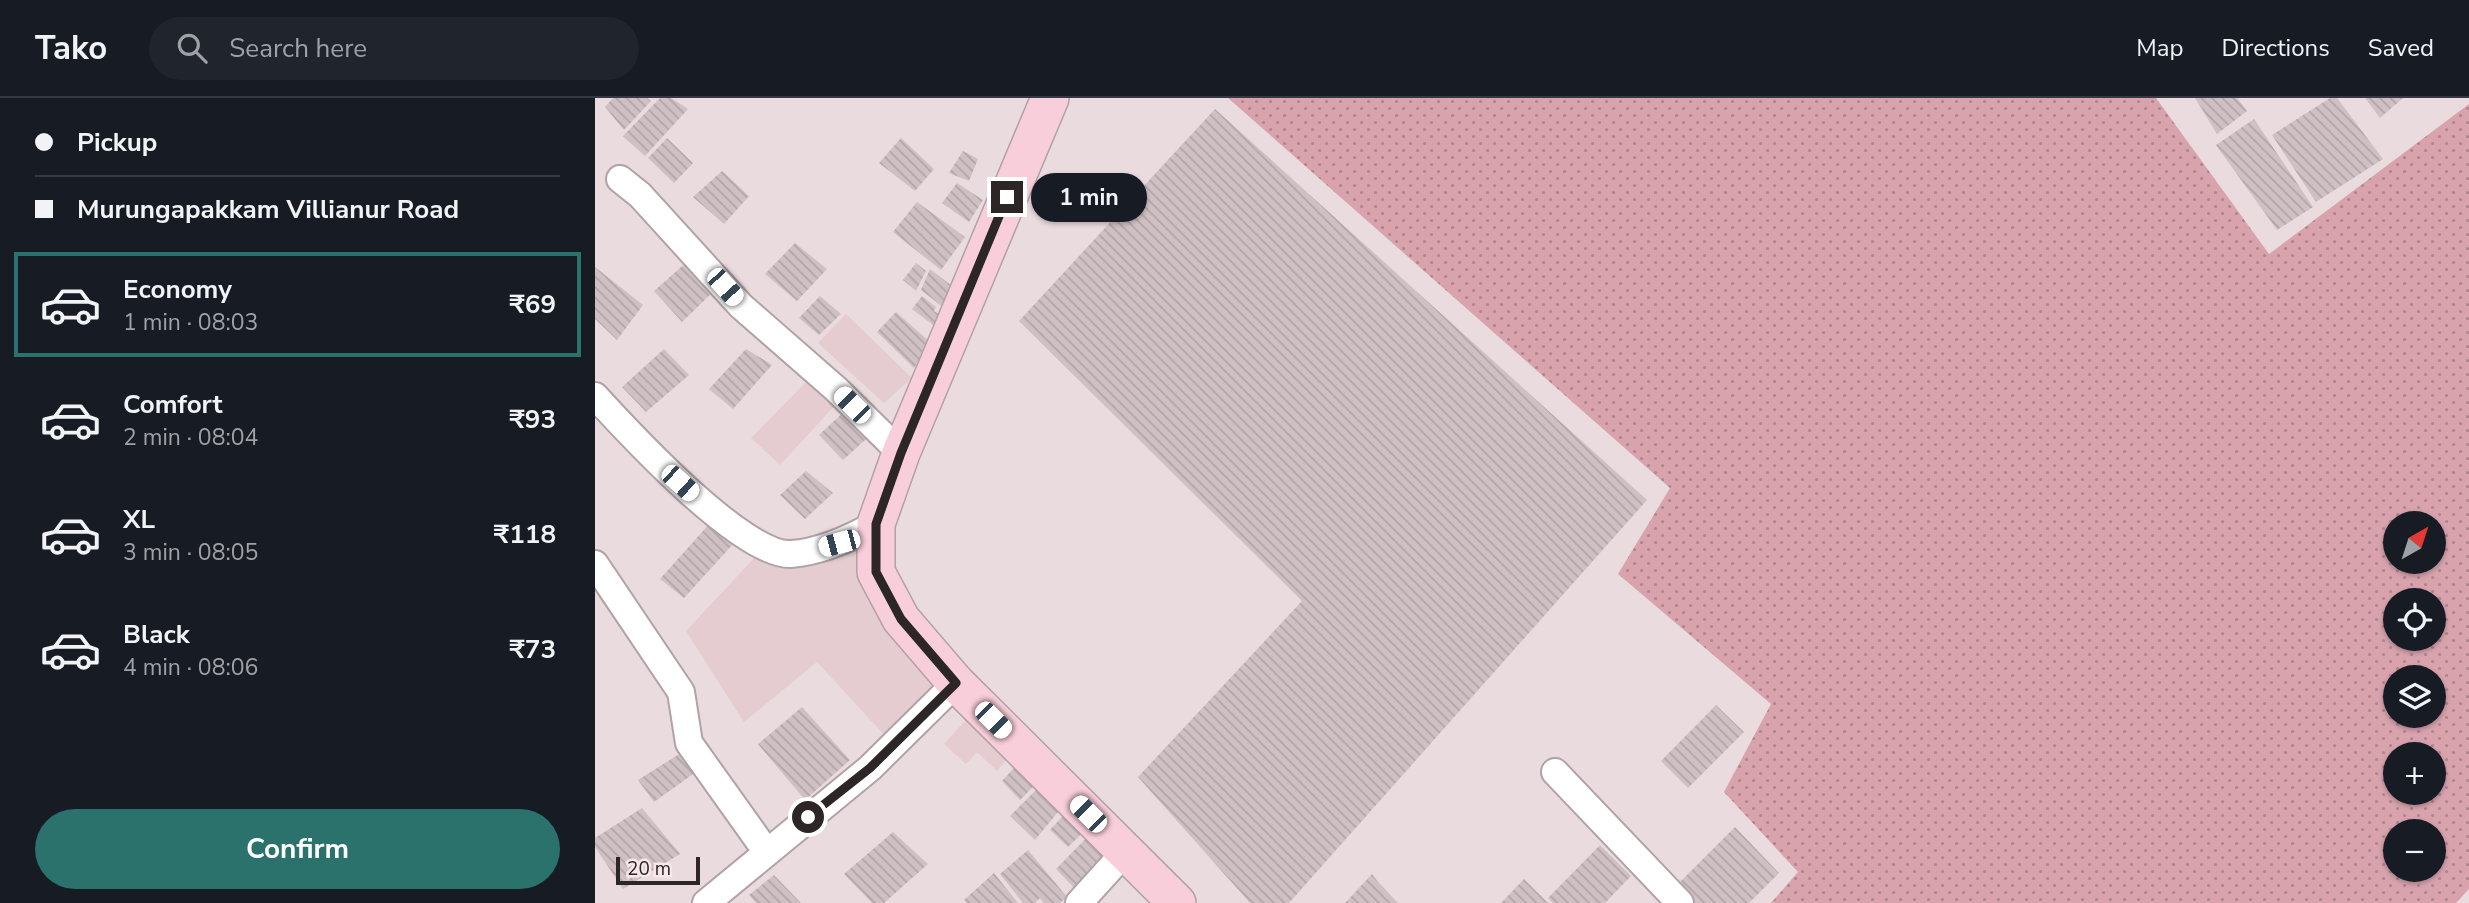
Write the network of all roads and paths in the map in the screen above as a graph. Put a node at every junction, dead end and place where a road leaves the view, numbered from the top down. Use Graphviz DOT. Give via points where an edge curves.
graph roads {
  1 [pos="1050,98"];
  2 [pos="620,179"];
  3 [pos="595,396"];
  4 [pos="901,453"];
  5 [pos="876,524"];
  6 [pos="595,564"];
  7 [pos="956,683"];
  8 [pos="1555,772"];
  9 [pos="766,851"];
  10 [pos="1125,852"];
  11 [pos="706,903"];
  12 [pos="1079,903"];
  13 [pos="1177,903"];
  14 [pos="1680,903"];
  1 -- 4 [label="main road"];
  2 -- 4 [label="street" via="741,306"];
  3 -- 5 [label="street" via="694,496 772,551 790,554 818,548"];
  4 -- 5 [label="main road"];
  5 -- 7 [label="main road" via="876,572 901,619"];
  6 -- 9 [label="street" via="681,692 689,743"];
  7 -- 9 [label="street" via="870,768"];
  7 -- 10 [label="main road"];
  8 -- 14 [label="street"];
  9 -- 11 [label="street"];
  10 -- 12 [label="street"];
  10 -- 13 [label="main road"];
}
